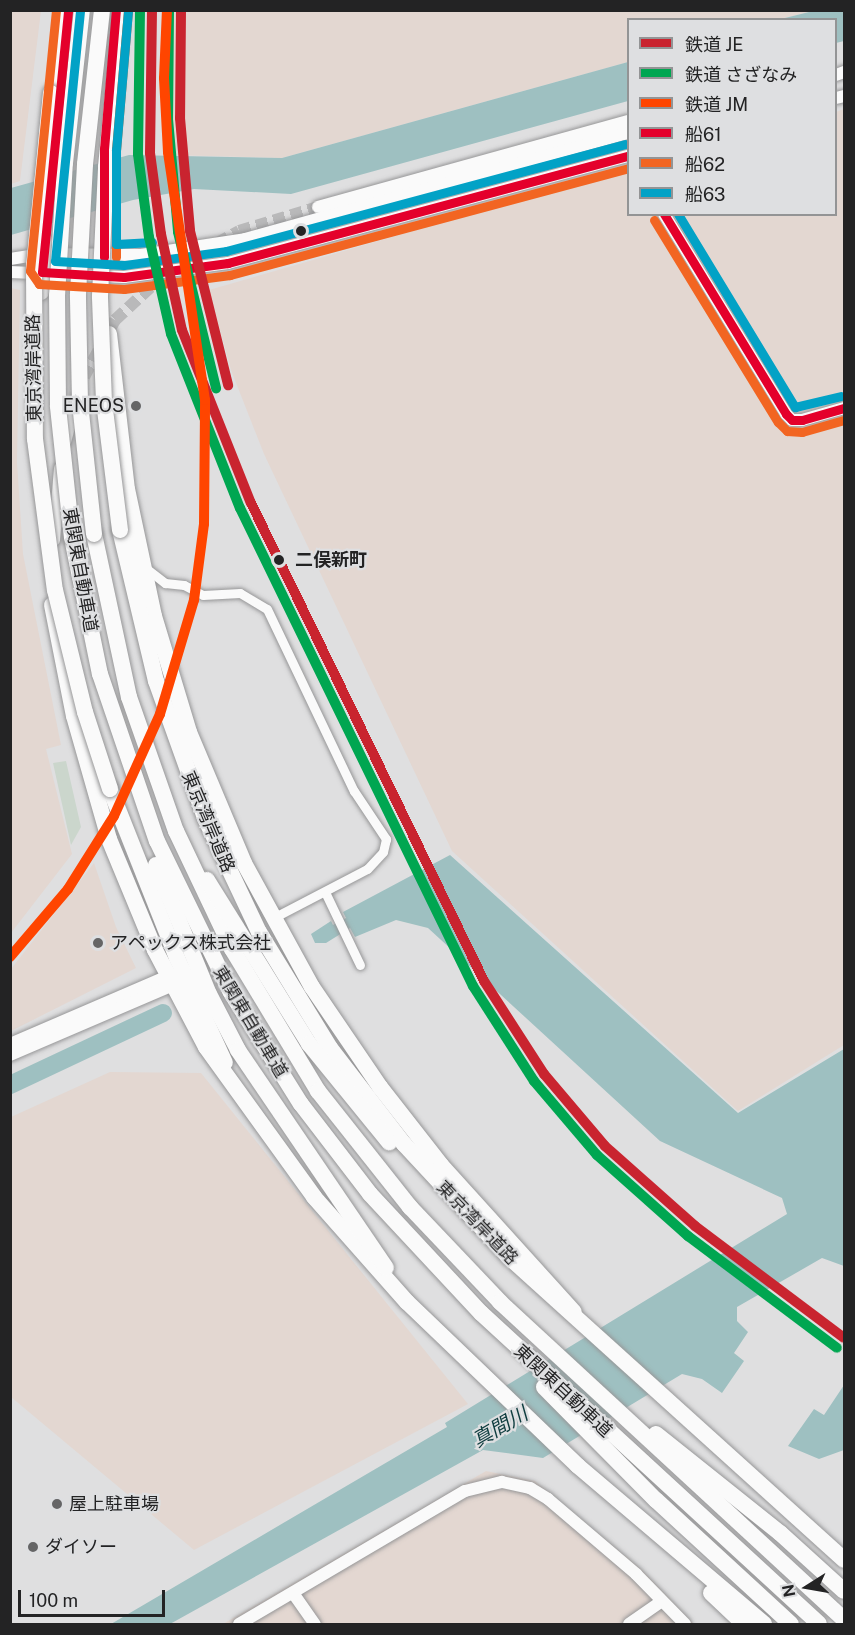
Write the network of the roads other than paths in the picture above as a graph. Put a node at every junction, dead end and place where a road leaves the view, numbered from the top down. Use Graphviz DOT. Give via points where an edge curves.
graph roads {
  1 [pos="62,10"];
  2 [pos="68,10"];
  3 [pos="82,10"];
  4 [pos="102,10"];
  5 [pos="116,10"];
  6 [pos="121,10"];
  7 [pos="627,121"];
  8 [pos="623,134"];
  9 [pos="627,152"];
  10 [pos="627,156"];
  11 [pos="517,164"];
  12 [pos="524,186"];
  13 [pos="321,212"];
  14 [pos="665,216"];
  15 [pos="337,236"];
  16 [pos="43,254"];
  17 [pos="104,256"];
  18 [pos="10,259"];
  19 [pos="10,272"];
  20 [pos="42,272"];
  21 [pos="105,276"];
  22 [pos="84,377"];
  23 [pos="844,408"];
  24 [pos="140,560"];
  25 [pos="54,616"];
  26 [pos="134,782"];
  27 [pos="176,831"];
  28 [pos="325,892"];
  29 [pos="273,918"];
  30 [pos="360,964"];
  31 [pos="170,980"];
  32 [pos="12,1049"];
  33 [pos="231,1077"];
  34 [pos="457,1203"];
  35 [pos="529,1269"];
  36 [pos="407,1302"];
  37 [pos="481,1313"];
  38 [pos="567,1366"];
  39 [pos="579,1466"];
  40 [pos="782,1503"];
  41 [pos="844,1549"];
  42 [pos="844,1560"];
  43 [pos="844,1591"];
  44 [pos="293,1593"];
  45 [pos="662,1601"];
  46 [pos="844,1619"];
  47 [pos="239,1624"];
  48 [pos="315,1624"];
  49 [pos="630,1624"];
  50 [pos="685,1624"];
  51 [pos="744,1624"];
  52 [pos="764,1624"];
  53 [pos="791,1624"];
  54 [pos="819,1624"];
  1 -- 33 [label="highway, 東京湾岸道路, bridge" via="34,266 35,439 55,590 85,712 110,789 177,958"];
  2 -- 16 [label="highway, 東京湾岸道路"];
  3 -- 26 [label="highway, 東関東自動車道, bridge" via="59,238 59,416 82,594 100,674"];
  4 -- 27 [label="highway, 東関東自動車道, bridge" via="80,255 81,413 88,495 104,589 129,697"];
  5 -- 17 [label="highway, 東京湾岸道路, bridge" via="106,128"];
  6 -- 34 [label="highway, 東京湾岸道路, bridge" via="103,205 102,375 120,530 156,681 205,818 277,963 367,1099"];
  7 -- 13 [label="street"];
  8 -- 9 [label="street"];
  8 -- 11 [label="street"];
  10 -- 12 [label="street"];
  11 -- 12 [label="street"];
  11 -- 13 [label="street"];
  12 -- 15 [label="street"];
  13 -- 15 [label="street"];
  13 -- 17 [label="street" via="218,244"];
  14 -- 23 [label="street" via="786,414 792,420 802,420"];
  15 -- 21 [label="street" via="212,266"];
  16 -- 17 [label="street"];
  16 -- 18 [label="street"];
  16 -- 20 [label="highway, 東京湾岸道路"];
  17 -- 21 [label="highway, 東京湾岸道路"];
  19 -- 20 [label="street"];
  20 -- 21 [label="street"];
  20 -- 25 [label="highway, 東京湾岸道路" via="40,463"];
  21 -- 24 [label="highway, 東京湾岸道路" via="118,430"];
  22 -- 25 [label="street" via="59,477"];
  24 -- 28 [label="street" via="165,584 184,585 202,595 250,596 267,609 277,626 290,663 337,758 386,839 383,852 373,864"];
  24 -- 29 [label="highway, 東京湾岸道路" via="189,732 220,811"];
  25 -- 31 [label="highway, 東京湾岸道路" via="74,716 98,805 128,890"];
  26 -- 36 [label="highway" via="154,861 226,1028 261,1089 370,1242"];
  26 -- 37 [label="highway, 東関東自動車道" via="193,922 264,1048 370,1194"];
  27 -- 34 [label="highway" via="325,1066 412,1167"];
  27 -- 38 [label="highway, 東関東自動車道" via="231,949 318,1091 410,1207"];
  28 -- 29 [label="street"];
  28 -- 30 [label="street"];
  29 -- 35 [label="highway, 東京湾岸道路" via="326,1010 391,1102"];
  31 -- 32 [label="street"];
  31 -- 33 [label="highway, 東京湾岸道路" via="206,1047"];
  33 -- 36 [label="highway, 東京湾岸道路" via="314,1197"];
  34 -- 35 [label="highway, 東京湾岸道路"];
  35 -- 40 [label="highway, 東京湾岸道路"];
  36 -- 39 [label="highway, 東京湾岸道路"];
  37 -- 53 [label="highway" via="550,1394 609,1454"];
  37 -- 54 [label="highway, 東関東自動車道"];
  38 -- 43 [label="highway" via="721,1485"];
  38 -- 46 [label="highway, 東関東自動車道"];
  39 -- 51 [label="highway"];
  39 -- 52 [label="highway, 東京湾岸道路"];
  40 -- 41 [label="highway"];
  40 -- 42 [label="highway, 東京湾岸道路"];
  44 -- 45 [label="street" via="465,1491 502,1482 530,1488 548,1499"];
  44 -- 47 [label="street"];
  44 -- 48 [label="street"];
  45 -- 49 [label="street"];
  45 -- 50 [label="street"];
}
